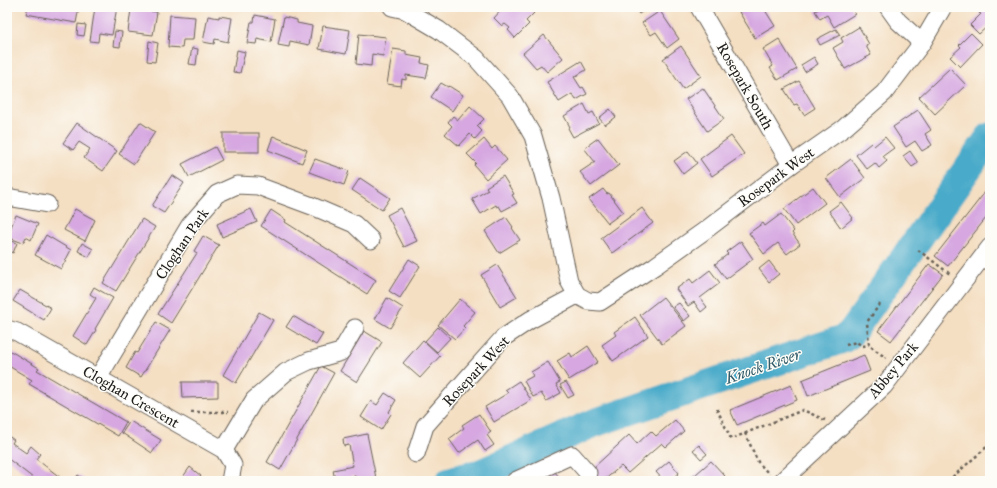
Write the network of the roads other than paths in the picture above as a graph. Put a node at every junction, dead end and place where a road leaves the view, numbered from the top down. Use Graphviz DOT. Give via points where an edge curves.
graph roads {
  1 [pos="392,7"];
  2 [pos="699,7"];
  3 [pos="888,7"];
  4 [pos="943,7"];
  5 [pos="922,43"];
  6 [pos="791,165"];
  7 [pos="7,197"];
  8 [pos="47,204"];
  9 [pos="371,240"];
  10 [pos="990,247"];
  11 [pos="577,295"];
  12 [pos="355,328"];
  13 [pos="7,329"];
  14 [pos="98,378"];
  15 [pos="224,450"];
  16 [pos="416,454"];
  17 [pos="588,473"];
  18 [pos="776,479"];
  19 [pos="230,481"];
  20 [pos="515,481"];
  1 -- 11 [label="street" via="405,10 445,34 476,58 510,96 533,136 551,198 569,281"];
  2 -- 6 [label="street, Rosepark South"];
  3 -- 5 [label="street" via="898,21"];
  4 -- 5 [label="street, Rosepark West"];
  5 -- 6 [label="street, Rosepark West" via="884,93 844,128"];
  6 -- 11 [label="street, Rosepark West" via="707,229 600,302 588,301"];
  7 -- 8 [label="street"];
  9 -- 14 [label="street, Cloghan Park" via="354,224 258,186 237,185 217,194 190,225"];
  10 -- 18 [label="street, Abbey Park" via="884,386 840,427"];
  11 -- 16 [label="street, Rosepark West" via="503,338 425,426"];
  12 -- 15 [label="street" via="341,352 309,361 286,372 254,400"];
  13 -- 14 [label="street, Cloghan Crescent" via="17,332"];
  14 -- 15 [label="street, Cloghan Crescent"];
  15 -- 19 [label="street" via="233,465"];
  17 -- 20 [label="street" via="572,455"];
}
